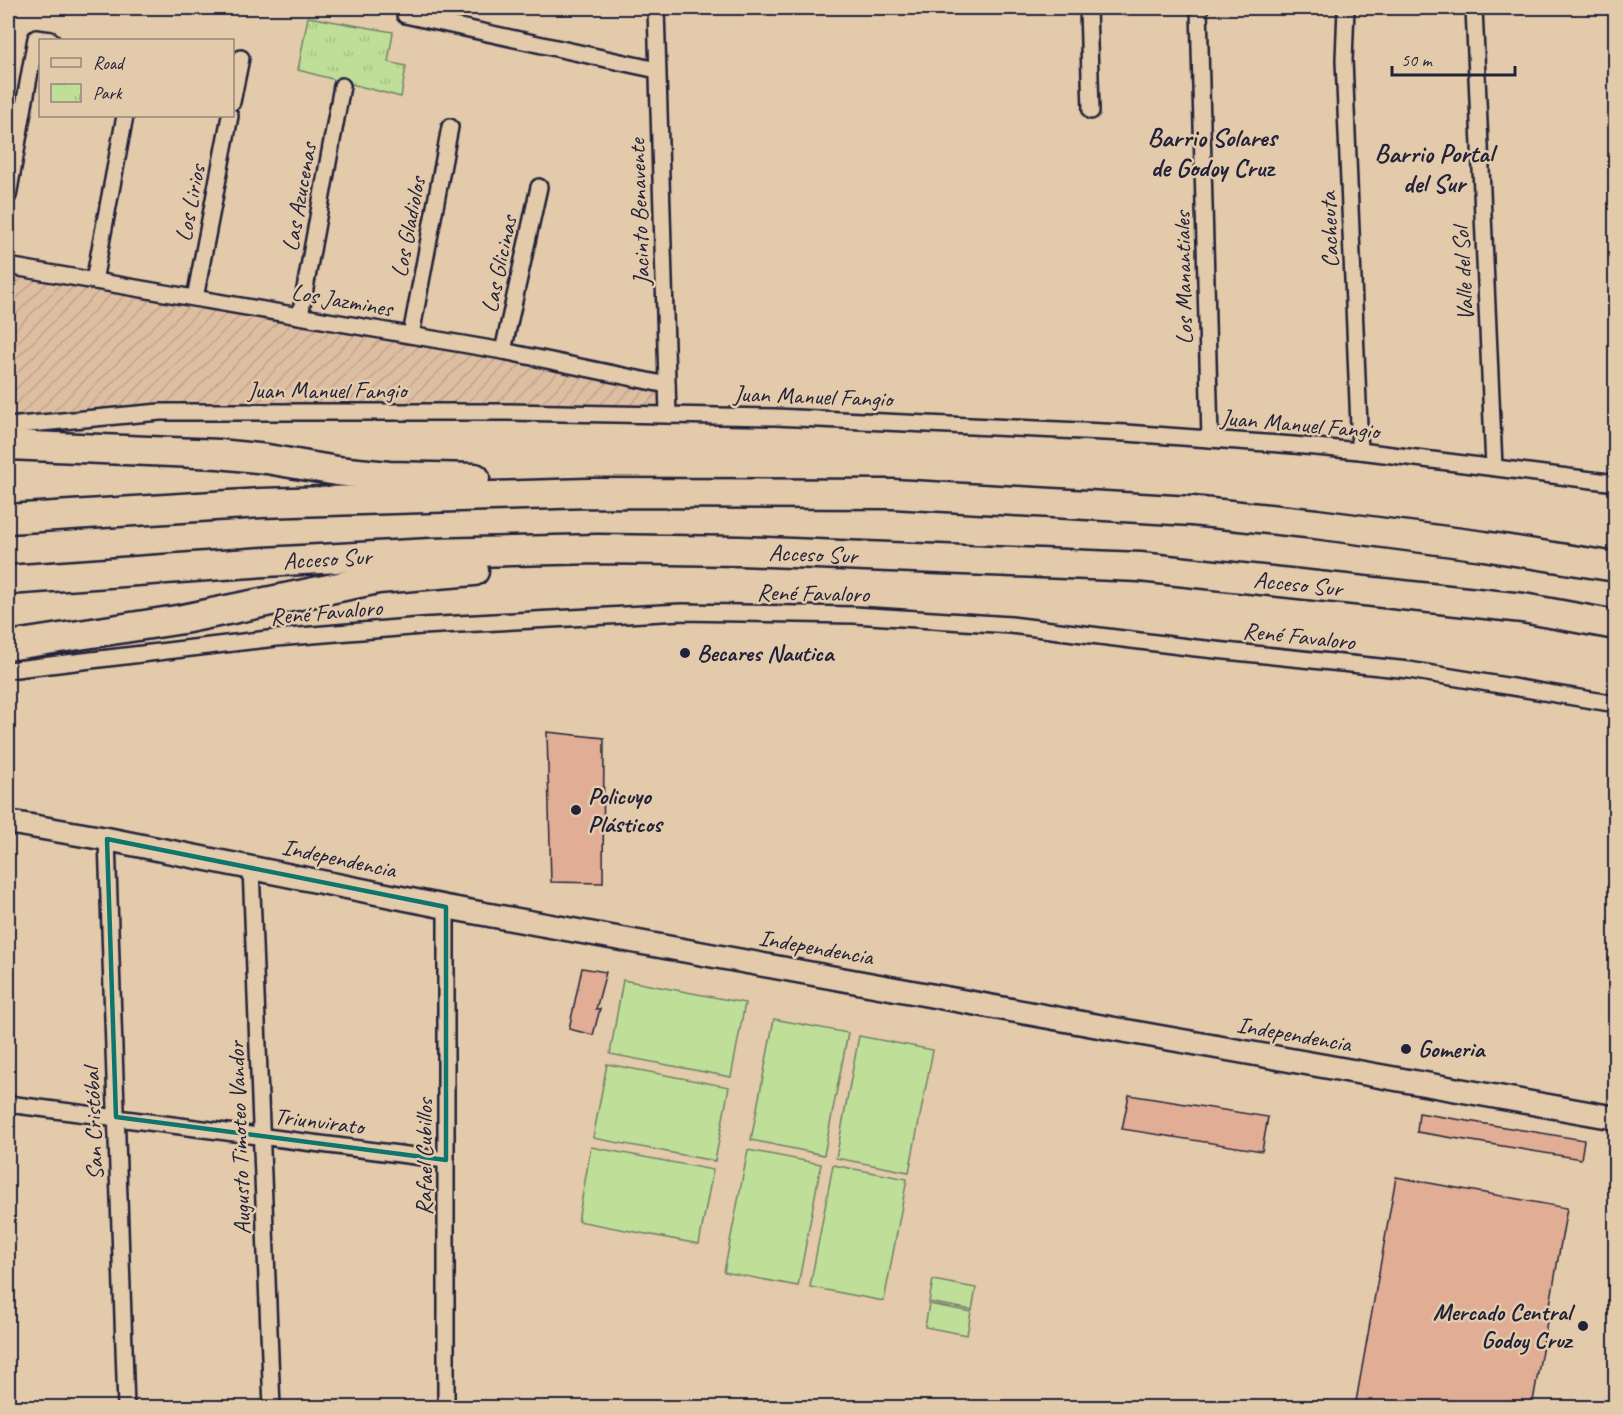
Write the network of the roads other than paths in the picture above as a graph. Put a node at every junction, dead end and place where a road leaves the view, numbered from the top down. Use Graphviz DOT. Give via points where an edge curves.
graph roads {
  1 [pos="656,8"];
  2 [pos="1088,8"];
  3 [pos="1199,8"];
  4 [pos="1346,8"];
  5 [pos="1474,8"];
  6 [pos="405,11"];
  7 [pos="241,58"];
  8 [pos="39,61"];
  9 [pos="657,70"];
  10 [pos="342,86"];
  11 [pos="234,92"];
  12 [pos="1091,111"];
  13 [pos="125,117"];
  14 [pos="230,117"];
  15 [pos="450,127"];
  16 [pos="539,187"];
  17 [pos="8,196"];
  18 [pos="8,266"];
  19 [pos="94,281"];
  20 [pos="195,298"];
  21 [pos="300,316"];
  22 [pos="411,335"];
  23 [pos="503,351"];
  24 [pos="667,385"];
  25 [pos="668,415"];
  26 [pos="8,426"];
  27 [pos="1210,438"];
  28 [pos="8,445"];
  29 [pos="1360,451"];
  30 [pos="1494,467"];
  31 [pos="1616,483"];
  32 [pos="893,494"];
  33 [pos="8,519"];
  34 [pos="1616,567"];
  35 [pos="8,580"];
  36 [pos="1265,580"];
  37 [pos="1616,625"];
  38 [pos="8,646"];
  39 [pos="8,670"];
  40 [pos="1616,704"];
  41 [pos="8,822"];
  42 [pos="106,839"];
  43 [pos="251,867"];
  44 [pos="446,907"];
  45 [pos="8,1104"];
  46 [pos="116,1118"];
  47 [pos="1616,1118"];
  48 [pos="261,1136"];
  49 [pos="446,1160"];
  50 [pos="126,1407"];
  51 [pos="272,1407"];
  52 [pos="446,1407"];
  1 -- 9 [label="street, Jacinto Benavente"];
  2 -- 12 [label="street"];
  3 -- 27 [label="street, Los Manantiales"];
  4 -- 29 [label="street, Cacheuta" via="1344,60"];
  5 -- 30 [label="street, Valle del Sol"];
  6 -- 9 [label="street"];
  7 -- 11 [label="street"];
  8 -- 17 [label="street"];
  9 -- 24 [label="street, Jacinto Benavente"];
  10 -- 21 [label="street, Las Azucenas"];
  13 -- 19 [label="street"];
  14 -- 20 [label="street, Los Lirios"];
  15 -- 22 [label="street, Los Gladiolos"];
  16 -- 23 [label="street, Las Glicinas"];
  18 -- 19 [label="street, Los Jazmines"];
  19 -- 20 [label="street, Los Jazmines"];
  20 -- 21 [label="street, Los Jazmines"];
  21 -- 22 [label="street, Los Jazmines"];
  22 -- 23 [label="street, Los Jazmines"];
  23 -- 24 [label="street, Los Jazmines"];
  24 -- 25 [label="street, Jacinto Benavente"];
  25 -- 26 [label="street, Juan Manuel Fangio" via="160,412"];
  25 -- 27 [label="street, Juan Manuel Fangio"];
  27 -- 29 [label="street, Juan Manuel Fangio"];
  28 -- 32 [label="highway" via="219,454 407,478 793,478"];
  29 -- 30 [label="street, Juan Manuel Fangio"];
  30 -- 31 [label="street, Juan Manuel Fangio"];
  32 -- 33 [label="highway" via="588,493 261,503"];
  32 -- 34 [label="highway" via="1203,512 1473,544"];
  35 -- 36 [label="highway, Acceso Sur" via="312,559 610,549 1140,567"];
  36 -- 37 [label="highway, Acceso Sur" via="1522,608"];
  36 -- 38 [label="highway" via="1100,580 597,565 453,572 378,579 183,619"];
  39 -- 40 [label="street, René Favaloro" via="276,638 422,626 681,612 854,615 1011,625 1409,670"];
  41 -- 42 [label="street, Independencia"];
  42 -- 43 [label="street, Independencia"];
  42 -- 46 [label="street, San Cristóbal"];
  43 -- 44 [label="street, Independencia"];
  43 -- 48 [label="street, Augusto Timoteo Vandor"];
  44 -- 47 [label="street, Independencia"];
  44 -- 49 [label="street, Rafael Cubillos"];
  45 -- 46 [label="street, Triunvirato"];
  46 -- 48 [label="street, Triunvirato"];
  46 -- 50 [label="street, San Cristóbal"];
  48 -- 49 [label="street, Triunvirato"];
  48 -- 51 [label="street, Augusto Timoteo Vandor"];
  49 -- 52 [label="street, Rafael Cubillos"];
}
